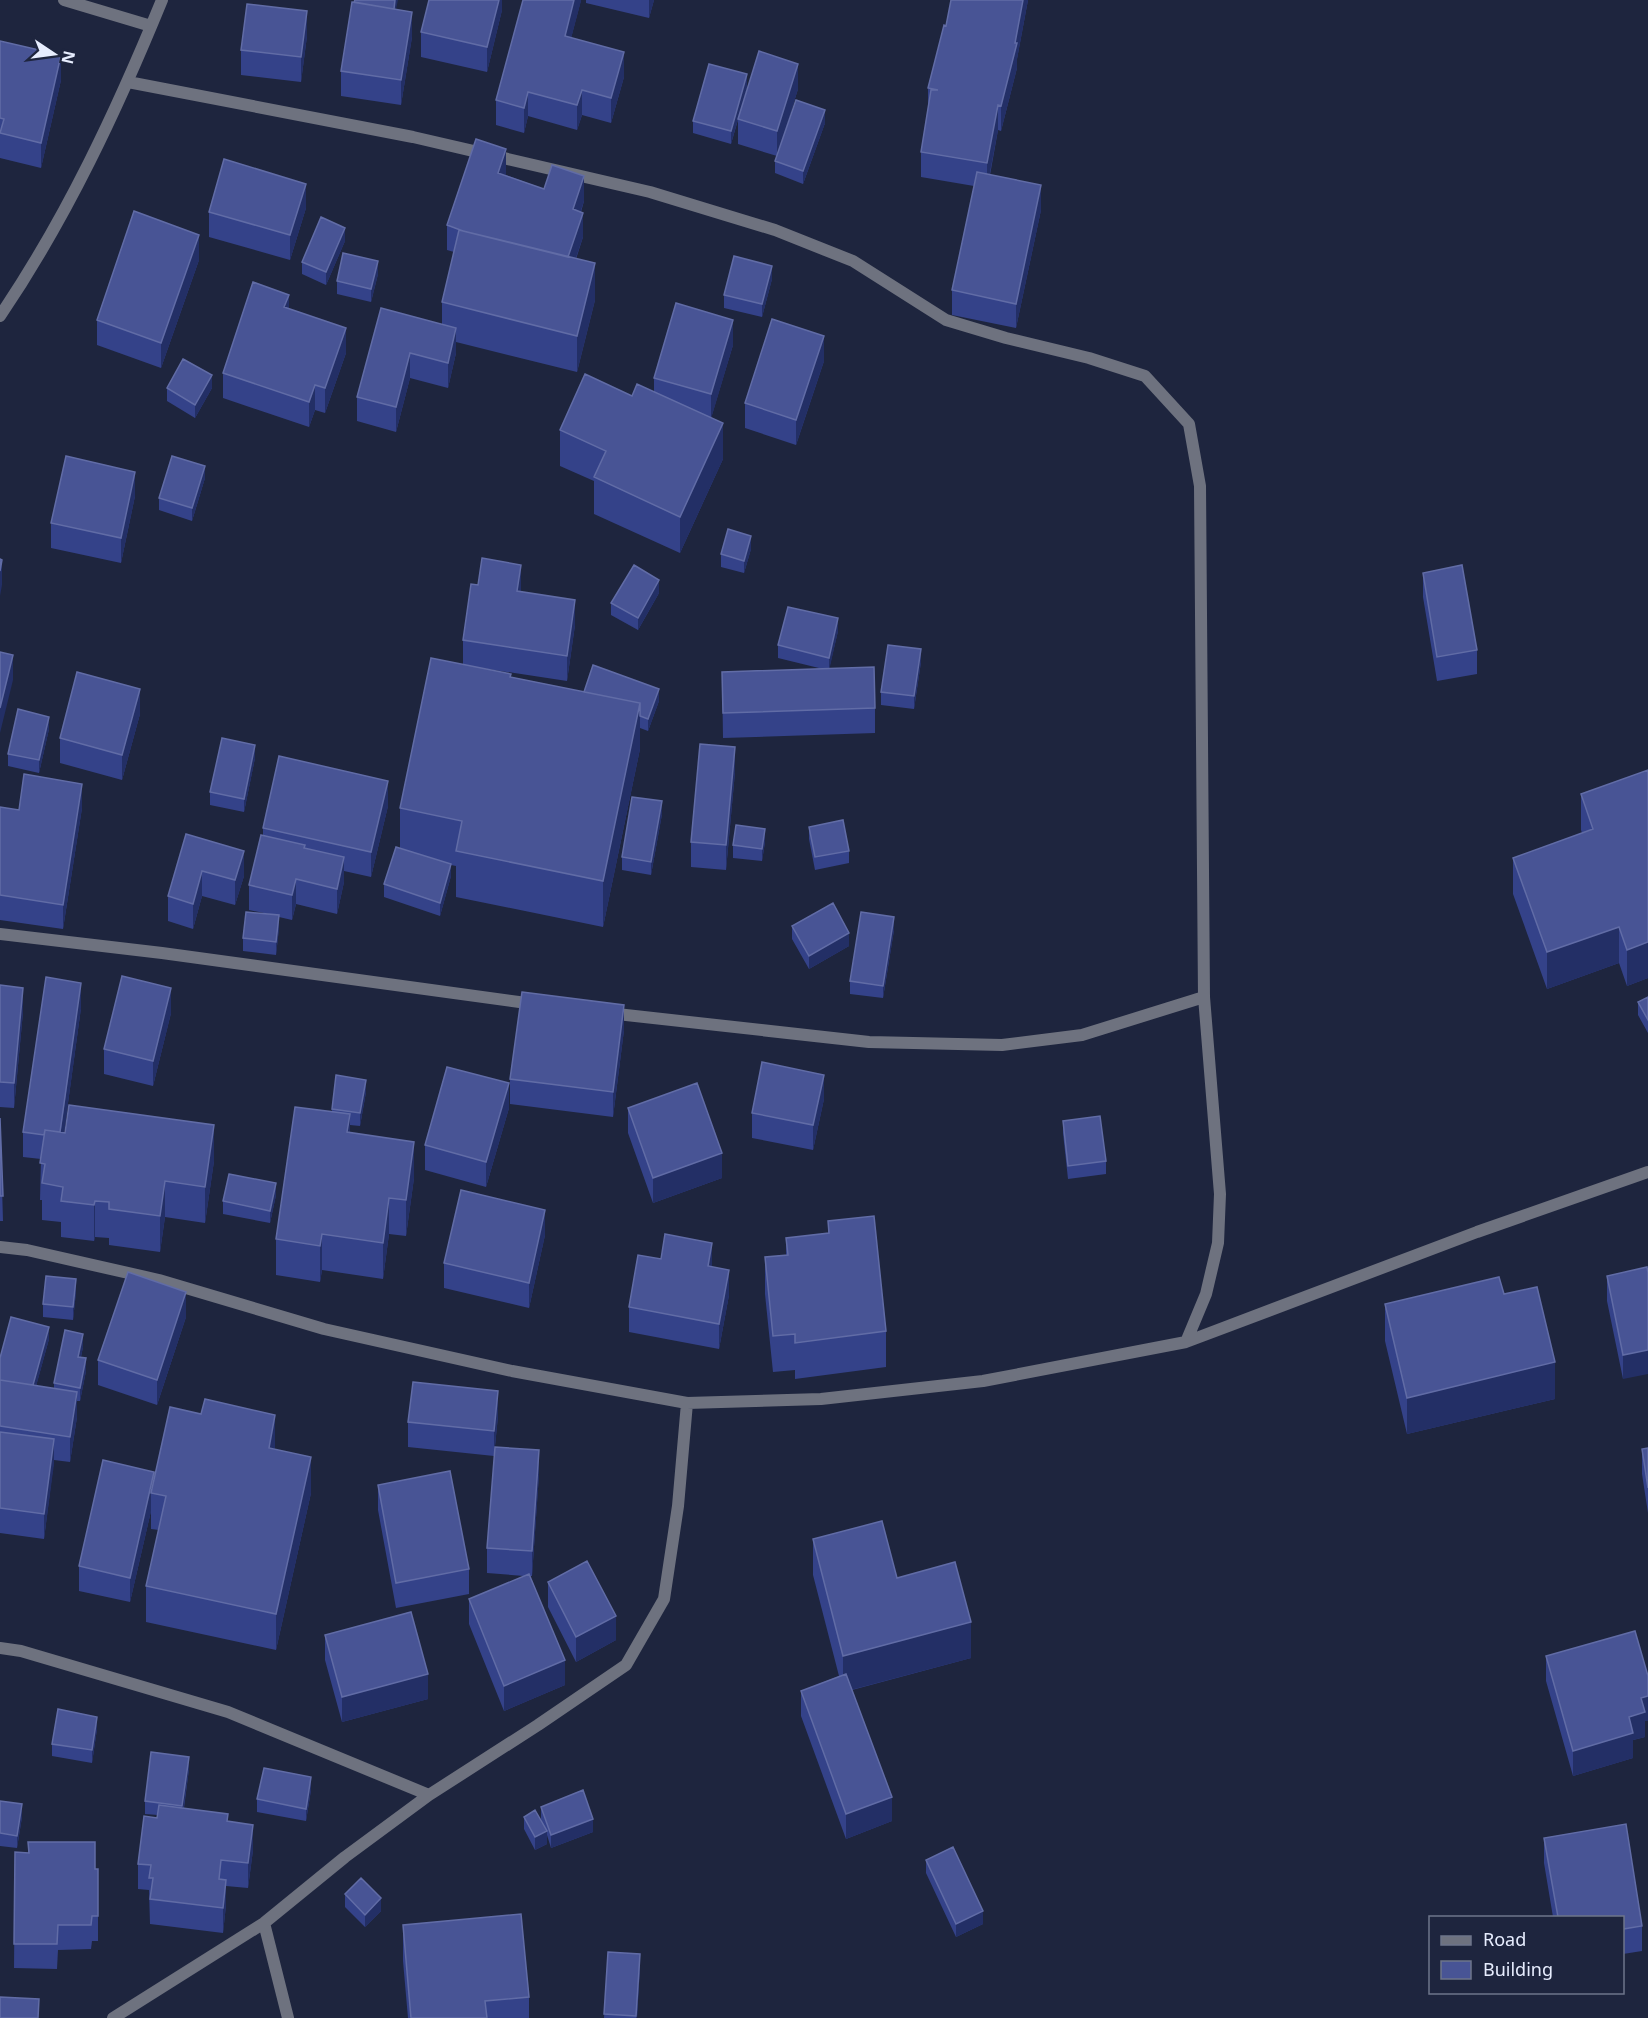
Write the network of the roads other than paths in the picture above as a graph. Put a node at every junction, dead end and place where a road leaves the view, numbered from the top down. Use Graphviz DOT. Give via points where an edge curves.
graph roads {
  1 [pos="64,0"];
  2 [pos="162,0"];
  3 [pos="151,26"];
  4 [pos="128,82"];
  5 [pos="0,316"];
  6 [pos="0,934"];
  7 [pos="1204,997"];
  8 [pos="552,1006"];
  9 [pos="597,1012"];
  10 [pos="1648,1172"];
  11 [pos="0,1248"];
  12 [pos="1186,1342"];
  13 [pos="687,1403"];
  14 [pos="0,1648"];
  15 [pos="429,1795"];
  16 [pos="264,1923"];
  17 [pos="112,2018"];
  18 [pos="288,2018"];
  1 -- 3 [label="street"];
  2 -- 3 [label="street"];
  3 -- 4 [label="street"];
  4 -- 5 [label="street" via="82,178 31,270"];
  4 -- 7 [label="street" via="413,137 662,195 775,230 853,261 946,320 1144,376 1189,424 1200,486"];
  6 -- 8 [label="street"];
  7 -- 9 [label="street" via="1082,1035 1002,1045 869,1042"];
  7 -- 12 [label="street" via="1220,1194 1218,1244 1206,1294"];
  10 -- 12 [label="street"];
  11 -- 13 [label="street" via="27,1250 159,1280 335,1331 512,1371"];
  12 -- 13 [label="street" via="984,1381 821,1400"];
  13 -- 15 [label="street" via="678,1506 663,1599 626,1665"];
  14 -- 15 [label="street" via="228,1712"];
  15 -- 16 [label="street"];
  16 -- 17 [label="street"];
  16 -- 18 [label="street"];
}
